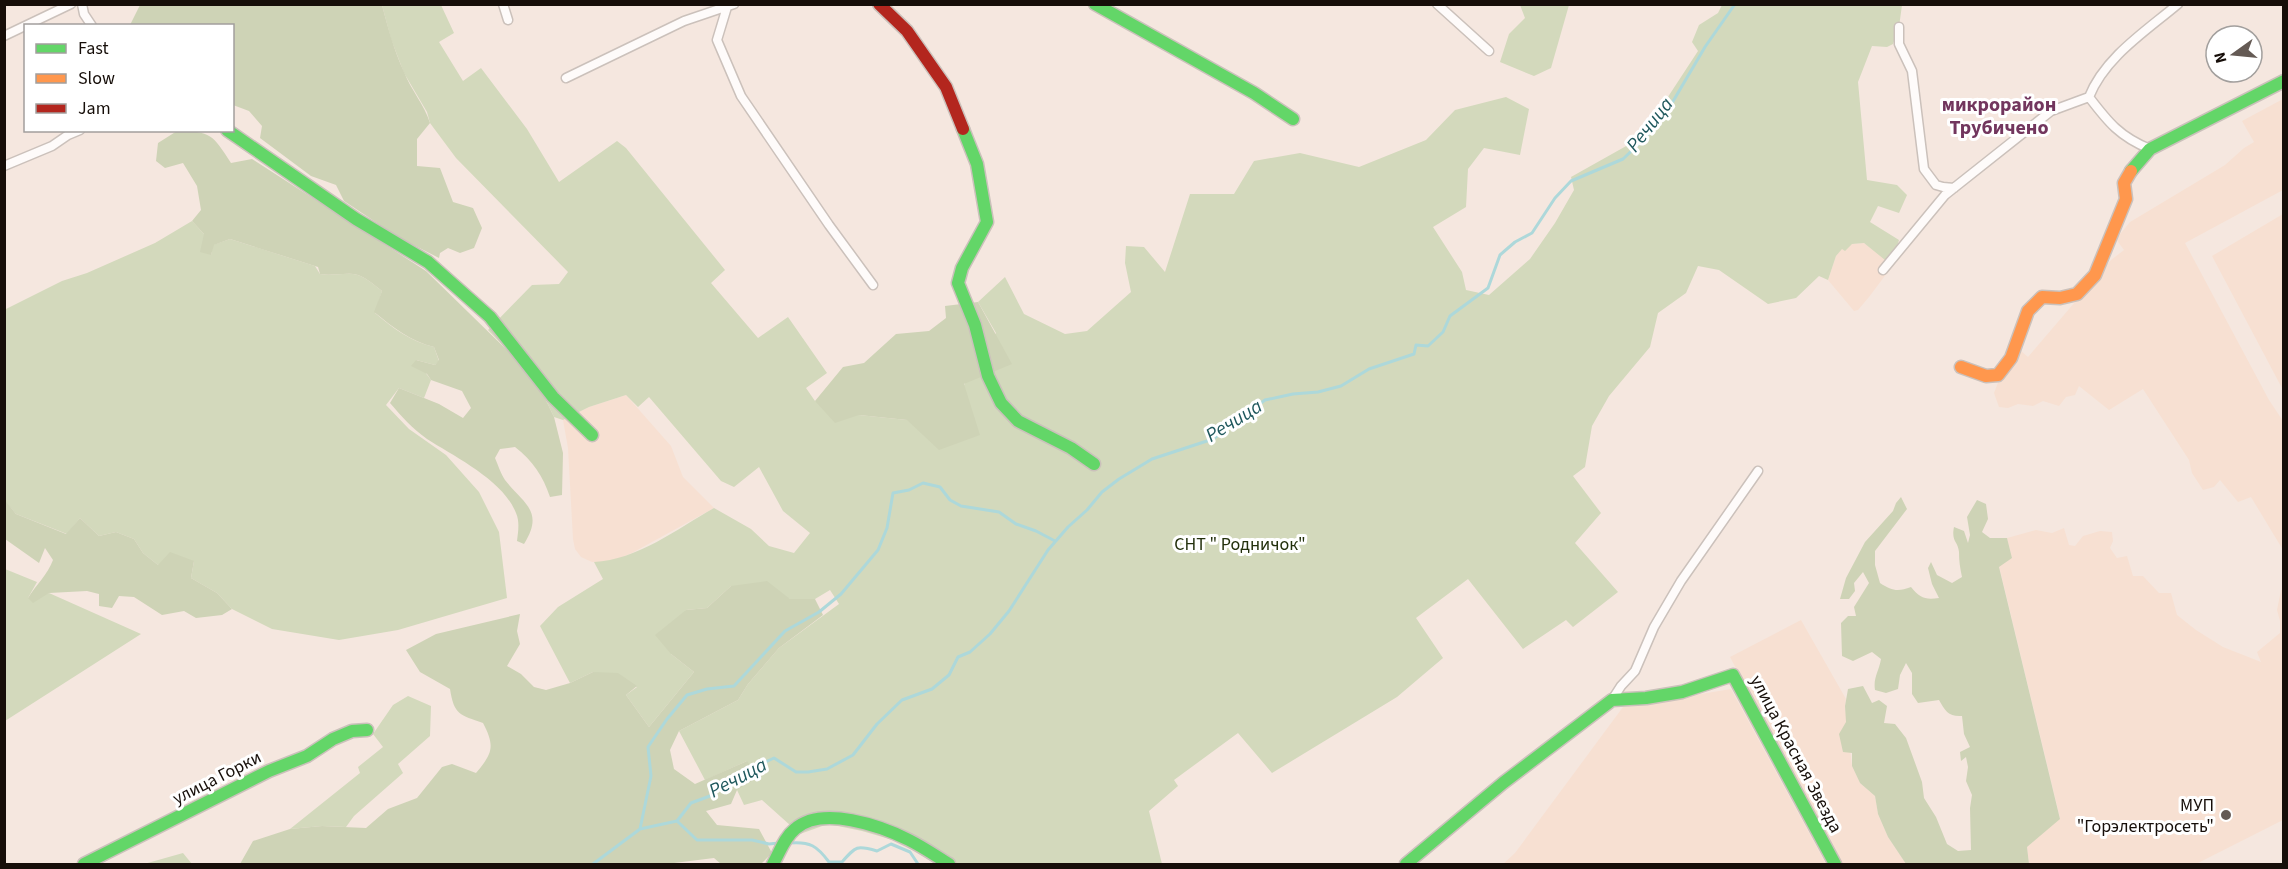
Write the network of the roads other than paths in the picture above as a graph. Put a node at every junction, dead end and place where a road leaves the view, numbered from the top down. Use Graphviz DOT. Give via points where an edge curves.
graph roads {
  1 [pos="71,4"];
  2 [pos="82,4"];
  3 [pos="503,4"];
  4 [pos="879,4"];
  5 [pos="1095,4"];
  6 [pos="1437,4"];
  7 [pos="2178,4"];
  8 [pos="731,6"];
  9 [pos="508,20"];
  10 [pos="29,24"];
  11 [pos="91,24"];
  12 [pos="24,26"];
  13 [pos="1899,27"];
  14 [pos="4,36"];
  15 [pos="1490,51"];
  16 [pos="567,78"];
  17 [pos="2283,81"];
  18 [pos="2089,98"];
  19 [pos="1293,119"];
  20 [pos="75,132"];
  21 [pos="230,132"];
  22 [pos="2150,149"];
  23 [pos="4,166"];
  24 [pos="1955,188"];
  25 [pos="1883,270"];
  26 [pos="873,285"];
  27 [pos="1960,367"];
  28 [pos="592,435"];
  29 [pos="1094,464"];
  30 [pos="1758,471"];
  31 [pos="1612,700"];
  32 [pos="367,730"];
  33 [pos="774,863"];
  34 [pos="84,864"];
  35 [pos="949,864"];
  36 [pos="1406,864"];
  37 [pos="1835,864"];
  1 -- 10 [label="street"];
  2 -- 11 [label="street"];
  3 -- 9 [label="street"];
  4 -- 29 [label="street" via="907,31 946,87 977,164 987,222 958,283 975,325 988,376 1001,403 1018,421"];
  5 -- 19 [label="street"];
  6 -- 15 [label="street"];
  7 -- 18 [label="street" via="2106,67"];
  8 -- 16 [label="street" via="684,21"];
  8 -- 26 [label="street" via="717,40 741,96"];
  12 -- 14 [label="street"];
  13 -- 24 [label="street" via="1899,44 1912,71 1924,169 1936,185"];
  17 -- 22 [label="street"];
  18 -- 22 [label="street" via="2130,141"];
  18 -- 24 [label="street" via="2051,111"];
  20 -- 23 [label="street"];
  21 -- 28 [label="street" via="346,213 428,262 490,317 553,397"];
  22 -- 27 [label="street" via="2124,183 2126,199 2095,275 2077,294 2042,297 2028,311 2011,358 1998,375 1986,376"];
  24 -- 25 [label="street"];
  30 -- 31 [label="street" via="1681,581 1654,627 1635,671"];
  31 -- 36 [label="street" via="1510,777"];
  31 -- 37 [label="street, улица Красная Звезда" via="1682,692 1734,675"];
  32 -- 34 [label="street, улица Горки" via="333,739 307,756 269,771"];
  33 -- 35 [label="street" via="783,841 797,826 814,819 836,818 905,838"];
}
